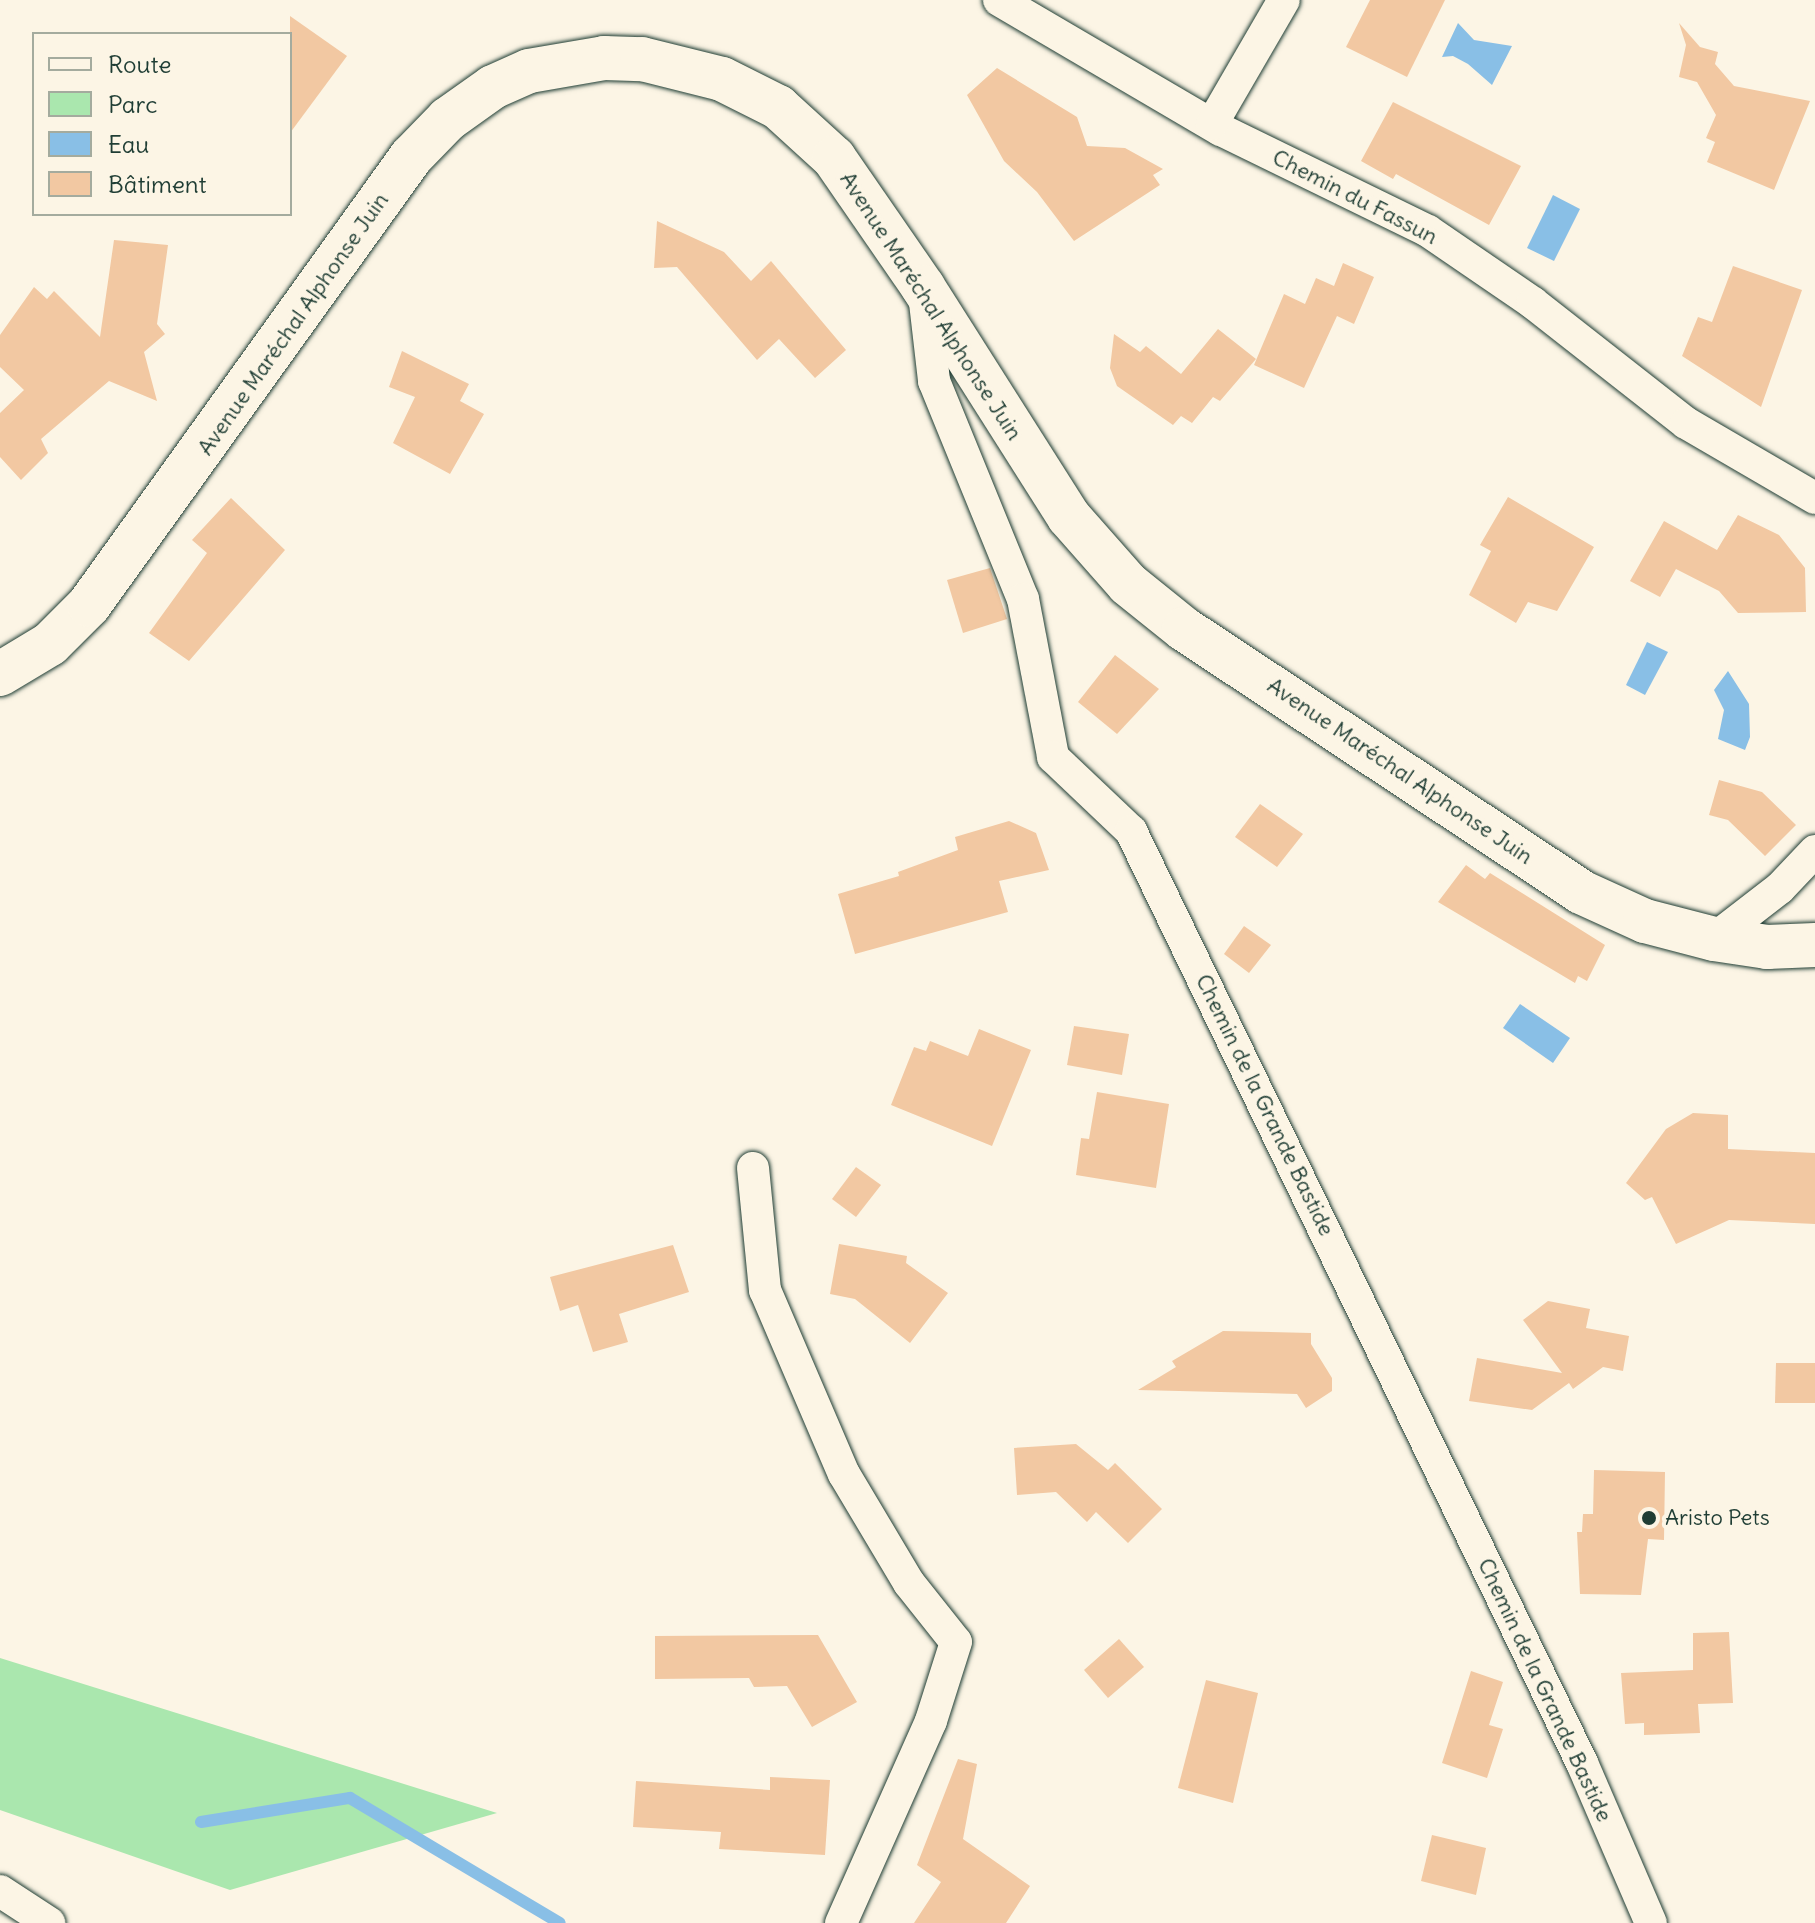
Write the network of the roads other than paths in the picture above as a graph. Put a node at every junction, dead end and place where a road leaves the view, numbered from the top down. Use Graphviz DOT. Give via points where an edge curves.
graph roads {
  1 [pos="999,0"];
  2 [pos="1284,0"];
  3 [pos="1212,124"];
  4 [pos="923,287"];
  5 [pos="1815,498"];
  6 [pos="0,674"];
  7 [pos="1815,851"];
  8 [pos="1714,939"];
  9 [pos="1815,945"];
  10 [pos="753,1168"];
  11 [pos="0,1891"];
  12 [pos="49,1923"];
  13 [pos="841,1923"];
  14 [pos="1651,1923"];
  1 -- 3 [label="street, Chemin du Fassun"];
  2 -- 3 [label="street"];
  3 -- 5 [label="street, Chemin du Fassun" via="1428,231 1533,303 1686,423"];
  4 -- 6 [label="main road, Avenue Maréchal Alphonse Juin" via="834,158 778,107 722,79 642,59 604,58 529,71 493,87 448,119 411,157 105,586 50,644"];
  4 -- 8 [label="main road, Avenue Maréchal Alphonse Juin" via="1069,517 1128,584 1184,629 1581,892 1645,921"];
  4 -- 14 [label="street, Chemin de la Grande Bastide" via="934,381 1023,599 1053,757 1131,831 1582,1763"];
  7 -- 8 [label="street" via="1780,888"];
  8 -- 9 [label="main road, Avenue Maréchal Alphonse Juin" via="1767,947"];
  10 -- 13 [label="street" via="765,1290 844,1474 909,1583 956,1642 931,1721"];
  11 -- 12 [label="street"];
}
